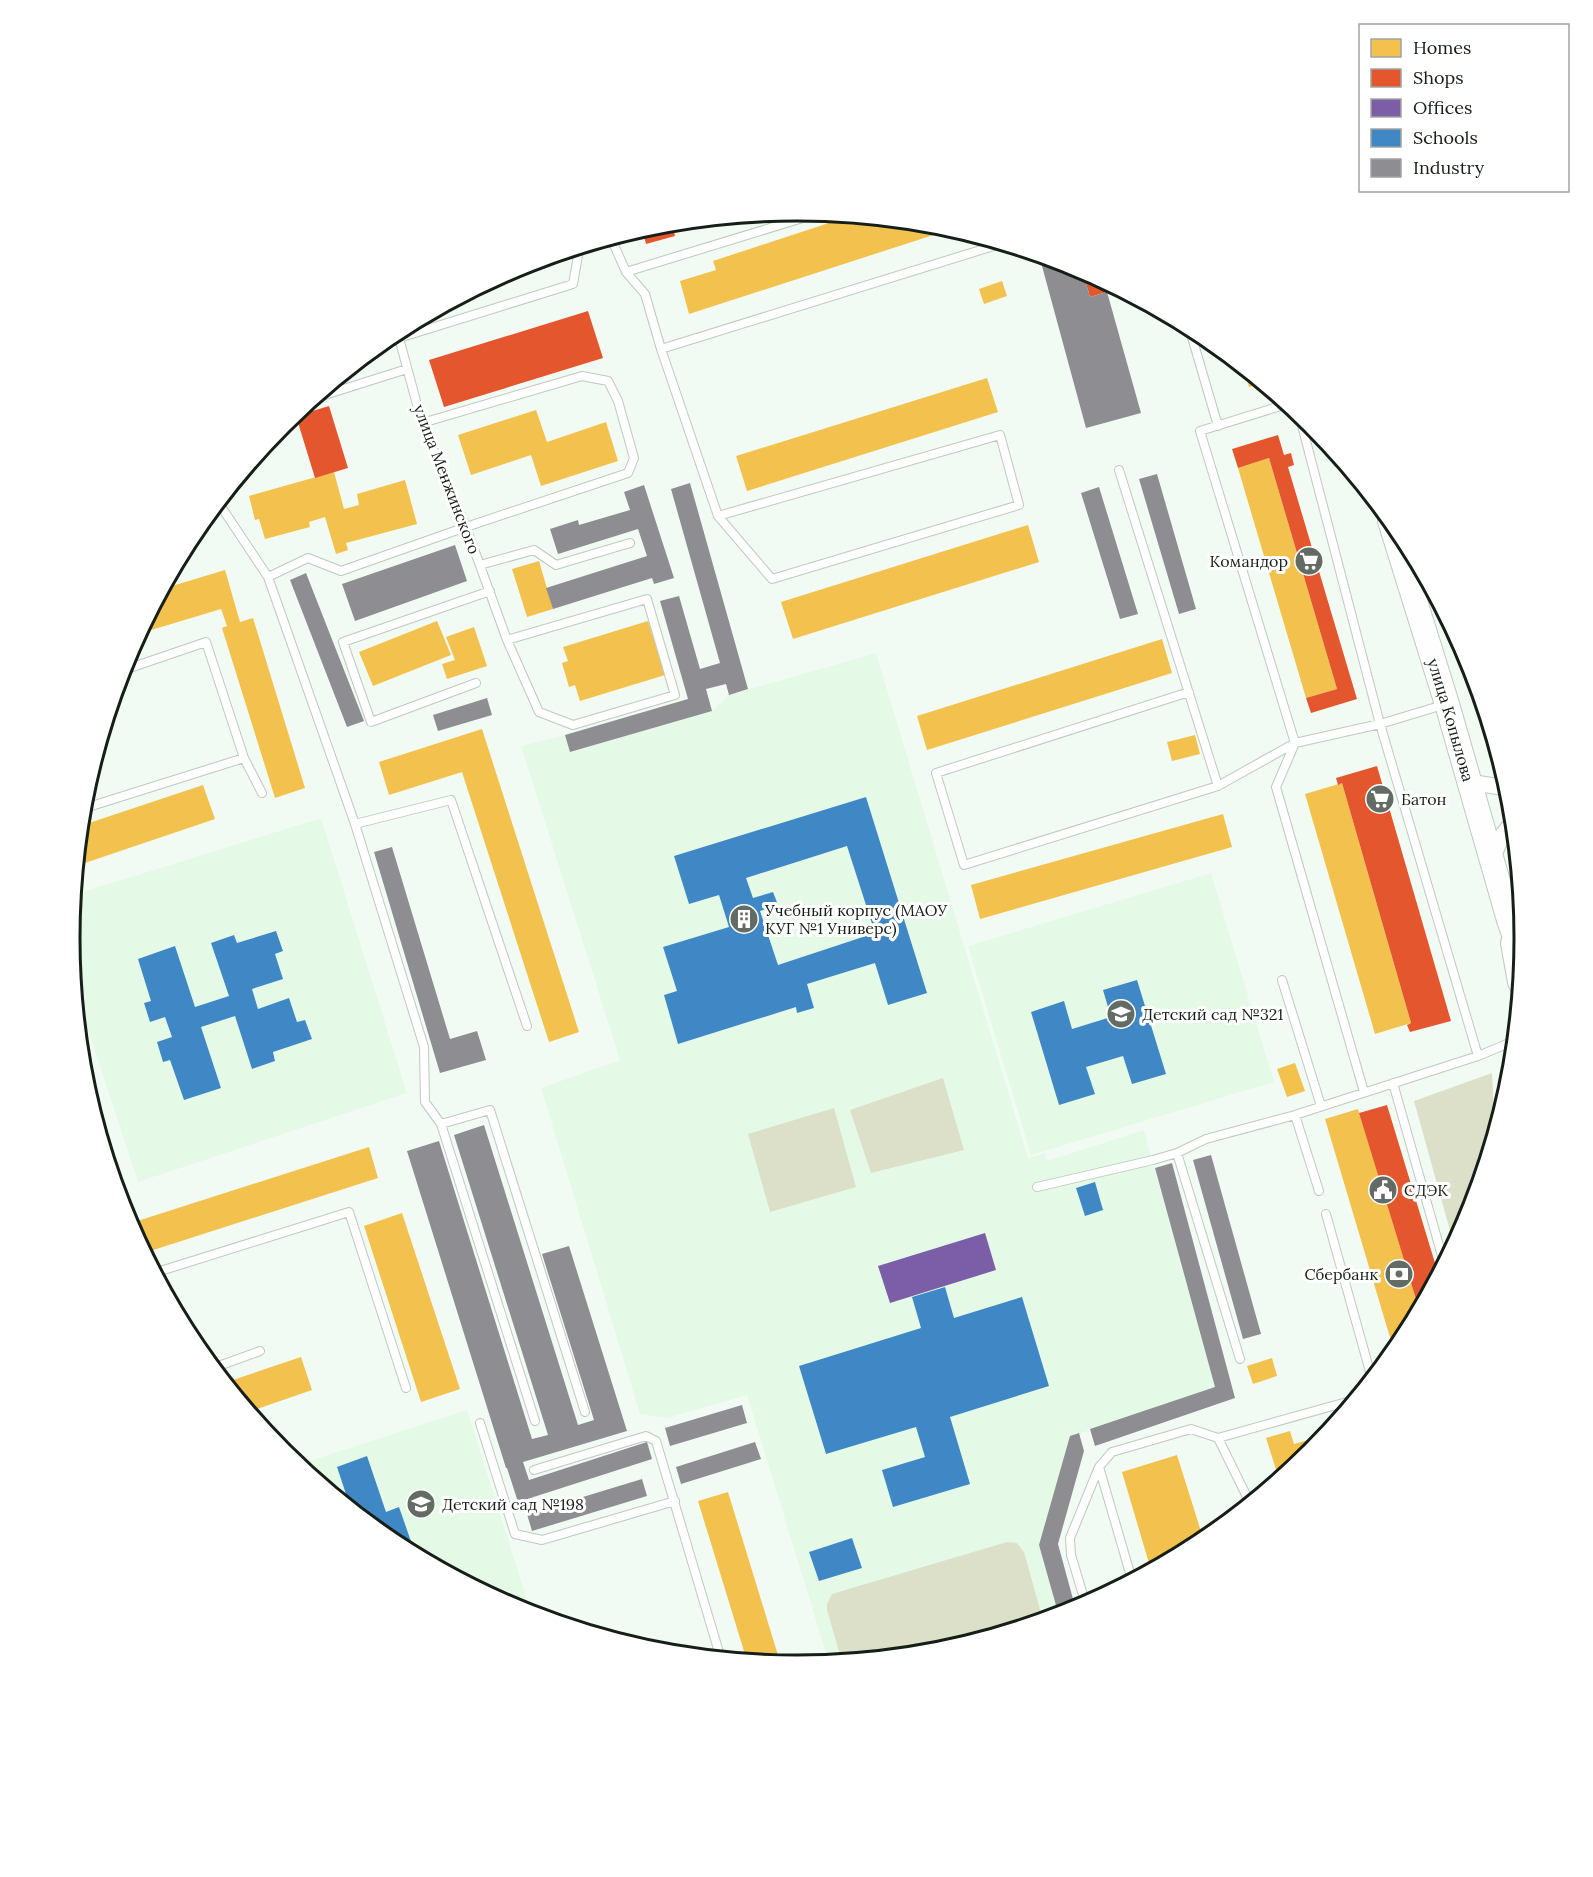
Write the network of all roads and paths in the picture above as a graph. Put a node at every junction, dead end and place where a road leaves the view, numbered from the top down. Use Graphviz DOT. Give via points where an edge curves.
graph roads {
  1 [pos="792,221"];
  2 [pos="614,245"];
  3 [pos="988,248"];
  4 [pos="578,256"];
  5 [pos="626,272"];
  6 [pos="421,328"];
  7 [pos="399,341"];
  8 [pos="1193,341"];
  9 [pos="661,349"];
  10 [pos="408,369"];
  11 [pos="332,393"];
  12 [pos="1277,407"];
  13 [pos="422,423"];
  14 [pos="1218,426"];
  15 [pos="1304,433"];
  16 [pos="1119,470"];
  17 [pos="223,509"];
  18 [pos="718,516"];
  19 [pos="466,527"];
  20 [pos="630,543"];
  21 [pos="1399,550"];
  22 [pos="480,565"];
  23 [pos="268,577"];
  24 [pos="490,591"];
  25 [pos="507,640"];
  26 [pos="133,667"];
  27 [pos="476,683"];
  28 [pos="1188,692"];
  29 [pos="1447,704"];
  30 [pos="1380,724"];
  31 [pos="1295,743"];
  32 [pos="244,758"];
  33 [pos="1469,782"];
  34 [pos="1218,786"];
  35 [pos="1497,786"];
  36 [pos="262,793"];
  37 [pos="92,806"];
  38 [pos="355,824"];
  39 [pos="1505,832"];
  40 [pos="1492,859"];
  41 [pos="1509,920"];
  42 [pos="1514,934"];
  43 [pos="1514,946"];
  44 [pos="1282,980"];
  45 [pos="527,1026"];
  46 [pos="1505,1045"];
  47 [pos="1478,1056"];
  48 [pos="1393,1083"];
  49 [pos="1364,1092"];
  50 [pos="1321,1106"];
  51 [pos="1295,1115"];
  52 [pos="441,1124"];
  53 [pos="1177,1153"];
  54 [pos="1037,1187"];
  55 [pos="1318,1191"];
  56 [pos="1326,1214"];
  57 [pos="1441,1253"];
  58 [pos="161,1271"];
  59 [pos="260,1351"];
  60 [pos="1240,1359"];
  61 [pos="221,1365"];
  62 [pos="1369,1369"];
  63 [pos="406,1388"];
  64 [pos="1342,1403"];
  65 [pos="585,1412"];
  66 [pos="535,1421"];
  67 [pos="480,1423"];
  68 [pos="1218,1438"];
  69 [pos="1099,1467"];
  70 [pos="534,1470"];
  71 [pos="1247,1496"];
  72 [pos="675,1501"];
  73 [pos="1130,1573"];
  74 [pos="1083,1596"];
  75 [pos="719,1651"];
  1 -- 5 [label="lane"];
  2 -- 5 [label="lane"];
  3 -- 9 [label="lane"];
  4 -- 6 [label="lane" via="573,284"];
  5 -- 9 [label="lane" via="645,294"];
  7 -- 10 [label="lane, улица Менжинского"];
  8 -- 14 [label="lane"];
  9 -- 18 [label="lane"];
  10 -- 11 [label="lane"];
  10 -- 13 [label="lane, улица Менжинского"];
  12 -- 14 [label="lane"];
  13 -- 19 [label="lane, улица Менжинского"];
  13 -- 19 [label="lane" via="582,376 608,381 618,401 634,458 628,472"];
  14 -- 31 [label="lane" via="1200,431"];
  15 -- 30 [label="lane"];
  16 -- 28 [label="lane"];
  17 -- 23 [label="lane"];
  18 -- 18 [label="lane" via="772,579 1019,505 1000,435"];
  19 -- 22 [label="lane, улица Менжинского"];
  19 -- 23 [label="lane" via="341,571 309,558"];
  20 -- 22 [label="lane" via="556,565 534,550"];
  21 -- 29 [label="main road, улица Копылова"];
  22 -- 24 [label="lane, улица Менжинского"];
  23 -- 38 [label="lane"];
  24 -- 25 [label="lane, улица Менжинского"];
  24 -- 27 [label="lane" via="343,642 372,722"];
  25 -- 25 [label="lane, улица Менжинского" via="647,599 675,695 573,725 539,712"];
  26 -- 32 [label="lane" via="206,642"];
  28 -- 34 [label="lane"];
  28 -- 34 [label="lane" via="936,773 964,865"];
  29 -- 30 [label="lane"];
  29 -- 33 [label="main road, улица Копылова"];
  30 -- 31 [label="lane"];
  30 -- 47 [label="lane"];
  31 -- 34 [label="lane"];
  31 -- 49 [label="lane" via="1276,787"];
  32 -- 36 [label="lane"];
  32 -- 37 [label="lane"];
  33 -- 35 [label="street"];
  33 -- 40 [label="main road, улица Копылова"];
  38 -- 45 [label="lane" via="451,800"];
  38 -- 52 [label="lane" via="424,1047 425,1102"];
  39 -- 40 [label="street"];
  40 -- 41 [label="main road, улица Копылова"];
  41 -- 42 [label="main road, улица Копылова"];
  41 -- 43 [label="main road, улица Копылова"];
  44 -- 50 [label="lane"];
  46 -- 47 [label="lane"];
  47 -- 48 [label="lane"];
  48 -- 49 [label="lane"];
  48 -- 57 [label="lane"];
  49 -- 50 [label="lane"];
  50 -- 51 [label="lane"];
  51 -- 53 [label="lane" via="1206,1139"];
  51 -- 55 [label="lane"];
  52 -- 65 [label="lane" via="490,1110"];
  52 -- 66 [label="lane"];
  53 -- 54 [label="lane"];
  53 -- 60 [label="lane"];
  56 -- 62 [label="lane"];
  58 -- 63 [label="lane" via="349,1212"];
  59 -- 61 [label="lane"];
  64 -- 68 [label="lane"];
  67 -- 72 [label="lane" via="515,1534 542,1540"];
  68 -- 69 [label="lane" via="1191,1429 1112,1452"];
  68 -- 71 [label="lane"];
  69 -- 73 [label="lane"];
  69 -- 74 [label="lane" via="1070,1538"];
  70 -- 72 [label="lane" via="646,1436 656,1441"];
  72 -- 75 [label="lane"];
}
